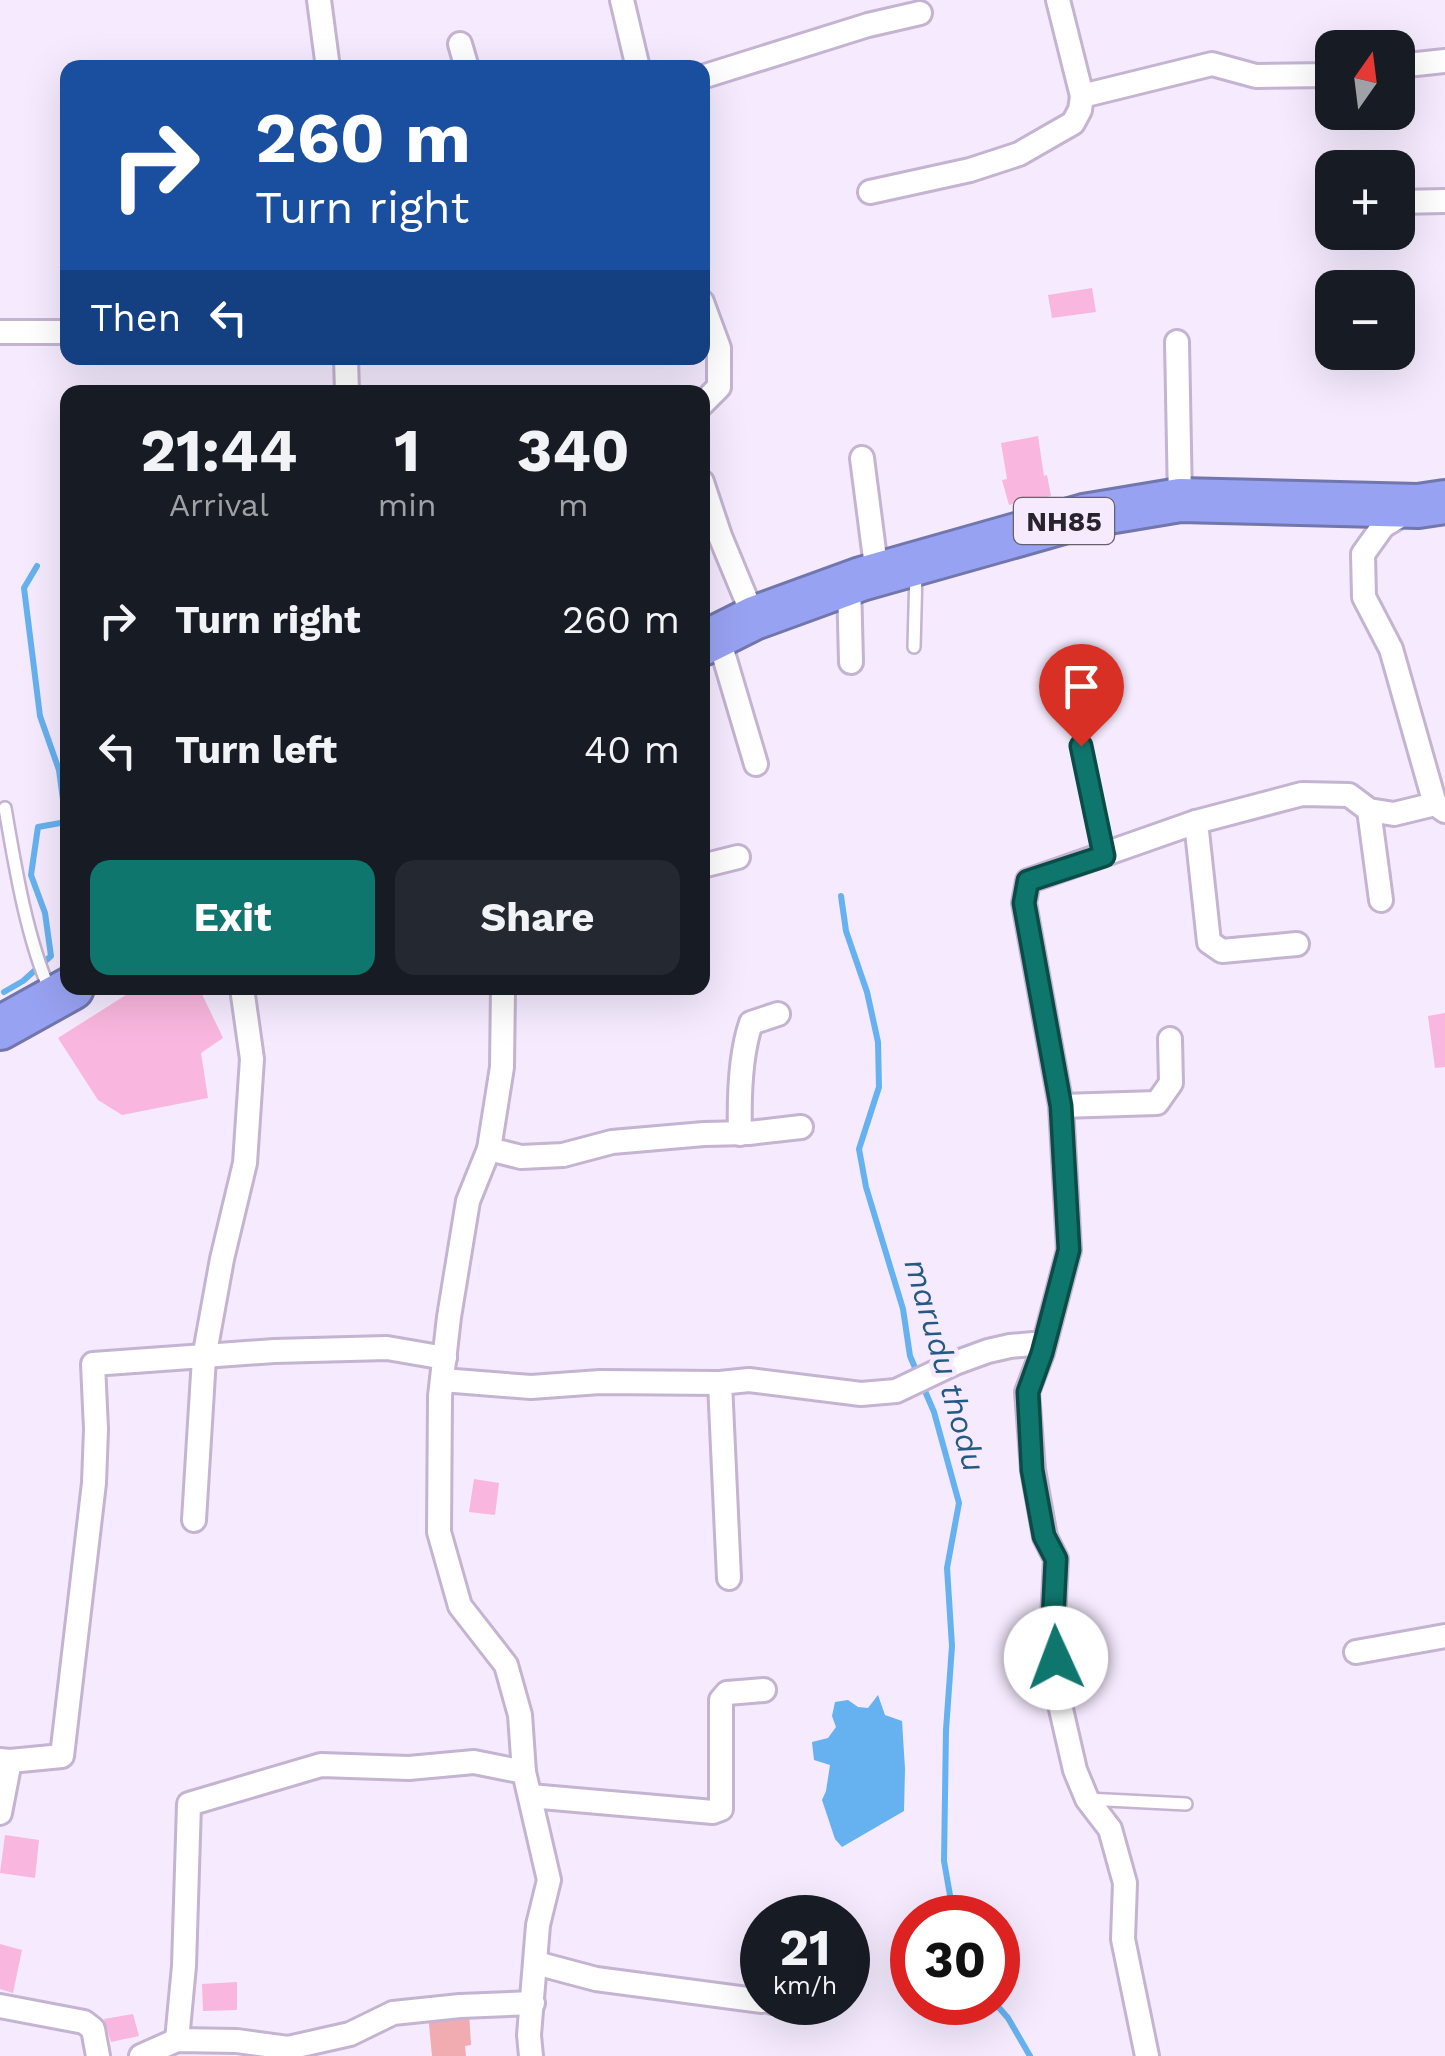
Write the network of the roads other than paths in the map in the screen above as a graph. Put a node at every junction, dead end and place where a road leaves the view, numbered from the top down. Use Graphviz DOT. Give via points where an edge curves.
graph roads {
  1 [pos="320,0"];
  2 [pos="622,0"];
  3 [pos="1058,0"];
  4 [pos="920,13"];
  5 [pos="460,44"];
  6 [pos="327,60"];
  7 [pos="465,60"];
  8 [pos="636,60"];
  9 [pos="1445,61"];
  10 [pos="1415,64"];
  11 [pos="710,74"];
  12 [pos="1315,75"];
  13 [pos="1082,96"];
  14 [pos="870,192"];
  15 [pos="1445,201"];
  16 [pos="1415,202"];
  17 [pos="710,324"];
  18 [pos="0,332"];
  19 [pos="60,332"];
  20 [pos="1177,342"];
  21 [pos="710,396"];
  22 [pos="862,458"];
  23 [pos="1180,500"];
  24 [pos="1432,504"];
  25 [pos="711,539"];
  26 [pos="881,573"];
  27 [pos="725,632"];
  28 [pos="914,647"];
  29 [pos="851,662"];
  30 [pos="1081,746"];
  31 [pos="756,764"];
  32 [pos="5,808"];
  33 [pos="1440,808"];
  34 [pos="1369,810"];
  35 [pos="1196,822"];
  36 [pos="738,856"];
  37 [pos="1104,856"];
  38 [pos="710,864"];
  39 [pos="1381,900"];
  40 [pos="1297,944"];
  41 [pos="57,989"];
  42 [pos="243,995"];
  43 [pos="503,995"];
  44 [pos="778,1014"];
  45 [pos="0,1028"];
  46 [pos="1170,1038"];
  47 [pos="1061,1106"];
  48 [pos="800,1127"];
  49 [pos="740,1134"];
  50 [pos="489,1149"];
  51 [pos="1044,1343"];
  52 [pos="204,1358"];
  53 [pos="443,1369"];
  54 [pos="720,1384"];
  55 [pos="194,1520"];
  56 [pos="729,1578"];
  57 [pos="1445,1636"];
  58 [pos="1356,1652"];
  59 [pos="764,1690"];
  60 [pos="5,1761"];
  61 [pos="524,1772"];
  62 [pos="530,1796"];
  63 [pos="1087,1799"];
  64 [pos="1186,1804"];
  65 [pos="0,1813"];
  66 [pos="536,1963"];
  67 [pos="740,1998"];
  68 [pos="533,2003"];
  69 [pos="0,2006"];
  70 [pos="177,2040"];
  71 [pos="214,2048"];
  72 [pos="98,2056"];
  73 [pos="141,2056"];
  74 [pos="531,2056"];
  75 [pos="1148,2056"];
  1 -- 6 [label="street"];
  2 -- 8 [label="street"];
  3 -- 13 [label="street"];
  4 -- 11 [label="street"];
  5 -- 7 [label="street"];
  9 -- 10 [label="street"];
  12 -- 13 [label="street" via="1256,76 1212,64"];
  13 -- 14 [label="street" via="1073,124 1018,154"];
  15 -- 16 [label="street"];
  17 -- 21 [label="street" via="719,348 719,387"];
  18 -- 19 [label="street"];
  20 -- 23 [label="street"];
  22 -- 26 [label="street"];
  23 -- 24 [label="highway, NH85"];
  23 -- 26 [label="highway, NH85" via="1084,516"];
  24 -- 33 [label="street" via="1383,526 1363,554 1364,597 1392,649"];
  25 -- 27 [label="street"];
  26 -- 27 [label="highway, NH85"];
  26 -- 28 [label="lane"];
  26 -- 29 [label="street"];
  27 -- 31 [label="street"];
  30 -- 37 [label="lane"];
  32 -- 41 [label="lane" via="38,956"];
  33 -- 34 [label="street"];
  34 -- 35 [label="street" via="1350,795 1302,794"];
  34 -- 39 [label="street"];
  35 -- 37 [label="street"];
  35 -- 40 [label="street" via="1209,942 1222,951"];
  36 -- 38 [label="street"];
  37 -- 47 [label="street" via="1028,881 1024,903"];
  41 -- 45 [label="highway"];
  42 -- 52 [label="street" via="252,1060 245,1163"];
  43 -- 50 [label="street" via="502,1066"];
  44 -- 49 [label="street" via="751,1022 745,1040"];
  46 -- 47 [label="street" via="1170,1083 1157,1103"];
  47 -- 51 [label="street" via="1069,1250"];
  48 -- 49 [label="street"];
  49 -- 50 [label="street" via="612,1142 549,1156"];
  50 -- 53 [label="street" via="468,1201"];
  51 -- 54 [label="street" via="988,1351 896,1392 749,1380"];
  51 -- 63 [label="street" via="1028,1392 1032,1470 1044,1536 1056,1559 1058,1696"];
  52 -- 53 [label="street" via="387,1348"];
  52 -- 55 [label="street"];
  52 -- 60 [label="street" via="93,1364 94,1483 62,1756"];
  53 -- 54 [label="street" via="531,1387"];
  53 -- 61 [label="street" via="439,1532 460,1606 506,1665 520,1715"];
  54 -- 56 [label="street"];
  57 -- 58 [label="street"];
  59 -- 62 [label="street" via="727,1693 720,1700 721,1809"];
  60 -- 65 [label="street"];
  61 -- 62 [label="street"];
  61 -- 70 [label="street" via="474,1762 321,1766 188,1804"];
  62 -- 66 [label="street" via="549,1880"];
  63 -- 64 [label="lane"];
  63 -- 75 [label="street" via="1110,1829 1125,1883 1123,1939"];
  66 -- 67 [label="street" via="596,1980"];
  66 -- 68 [label="street"];
  68 -- 71 [label="street" via="393,2014 350,2034 288,2048"];
  68 -- 74 [label="street"];
  69 -- 72 [label="street" via="84,2022 93,2029"];
  70 -- 71 [label="street"];
  70 -- 73 [label="street"];
}
